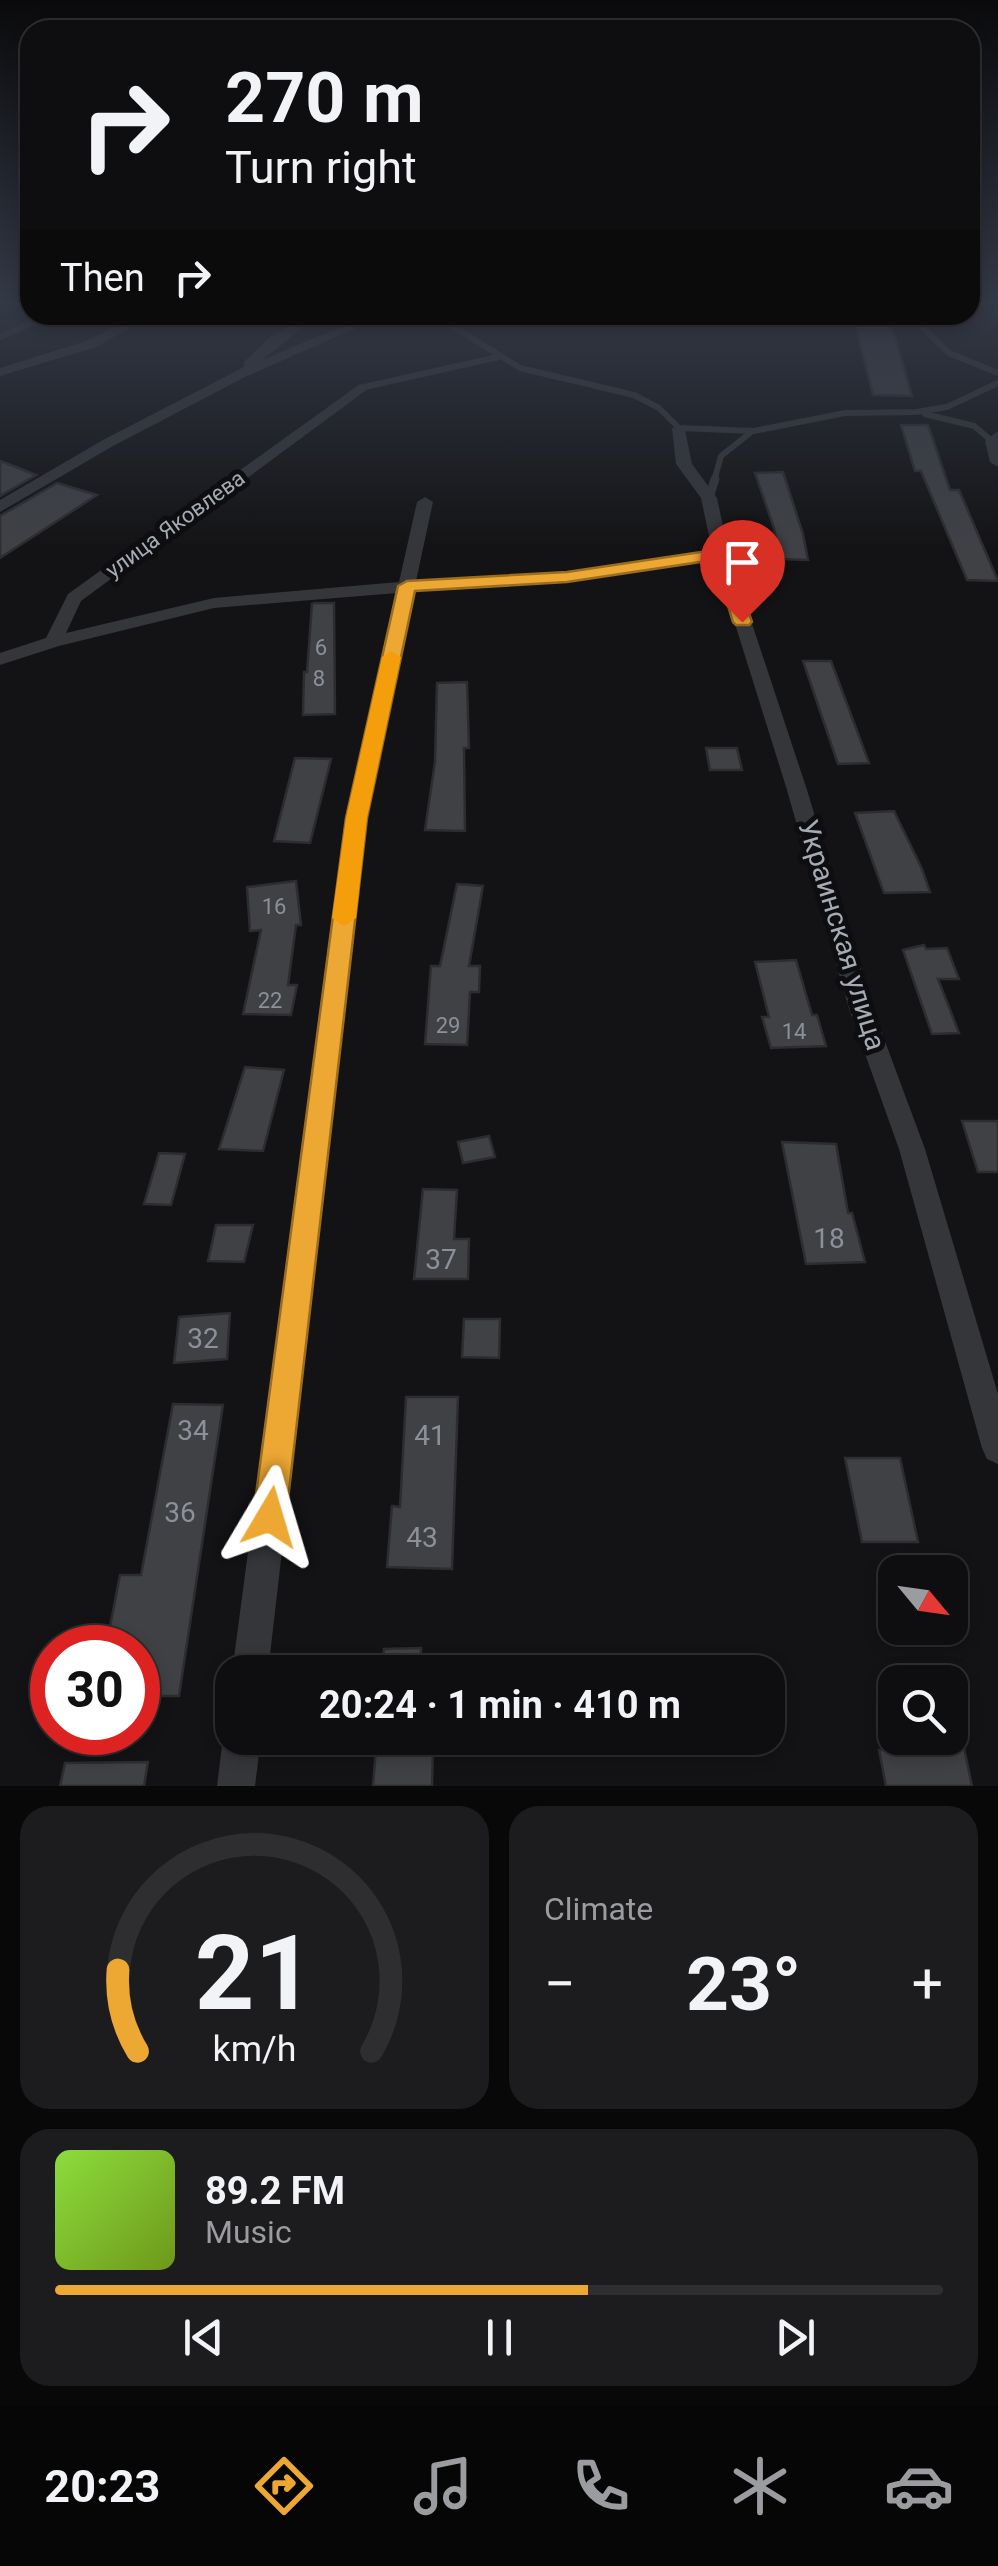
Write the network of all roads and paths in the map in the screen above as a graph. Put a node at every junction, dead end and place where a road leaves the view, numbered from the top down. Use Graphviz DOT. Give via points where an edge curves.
graph roads {
  1 [pos="222,383"];
  2 [pos="381,383"];
  3 [pos="574,383"];
  4 [pos="998,383"];
  5 [pos="360,388"];
  6 [pos="916,412"];
  7 [pos="679,428"];
  8 [pos="754,431"];
  9 [pos="995,438"];
  10 [pos="998,462"];
  11 [pos="709,498"];
  12 [pos="425,502"];
  13 [pos="0,507"];
  14 [pos="721,554"];
  15 [pos="407,586"];
  16 [pos="54,642"];
  17 [pos="0,659"];
  18 [pos="998,1448"];
  19 [pos="252,1655"];
  20 [pos="240,1755"];
  21 [pos="236,1786"];
  1 -- 13 [label="street"];
  2 -- 5 [label="lane"];
  3 -- 7 [label="lane" via="634,396"];
  4 -- 6 [label="lane" via="947,407"];
  5 -- 16 [label="street, улица Яковлева" via="74,598"];
  6 -- 8 [label="lane" via="845,413"];
  6 -- 9 [label="lane"];
  7 -- 8 [label="lane"];
  7 -- 11 [label="street, Украинская улица" via="684,464"];
  8 -- 11 [label="lane" via="721,456"];
  9 -- 10 [label="street"];
  11 -- 14 [label="street, Украинская улица"];
  12 -- 15 [label="street"];
  14 -- 15 [label="street" via="567,577"];
  14 -- 18 [label="street, Украинская улица" via="912,1149"];
  15 -- 16 [label="street" via="214,603"];
  15 -- 19 [label="street" via="356,818"];
  16 -- 17 [label="street"];
  20 -- 21 [label="street"];
}
